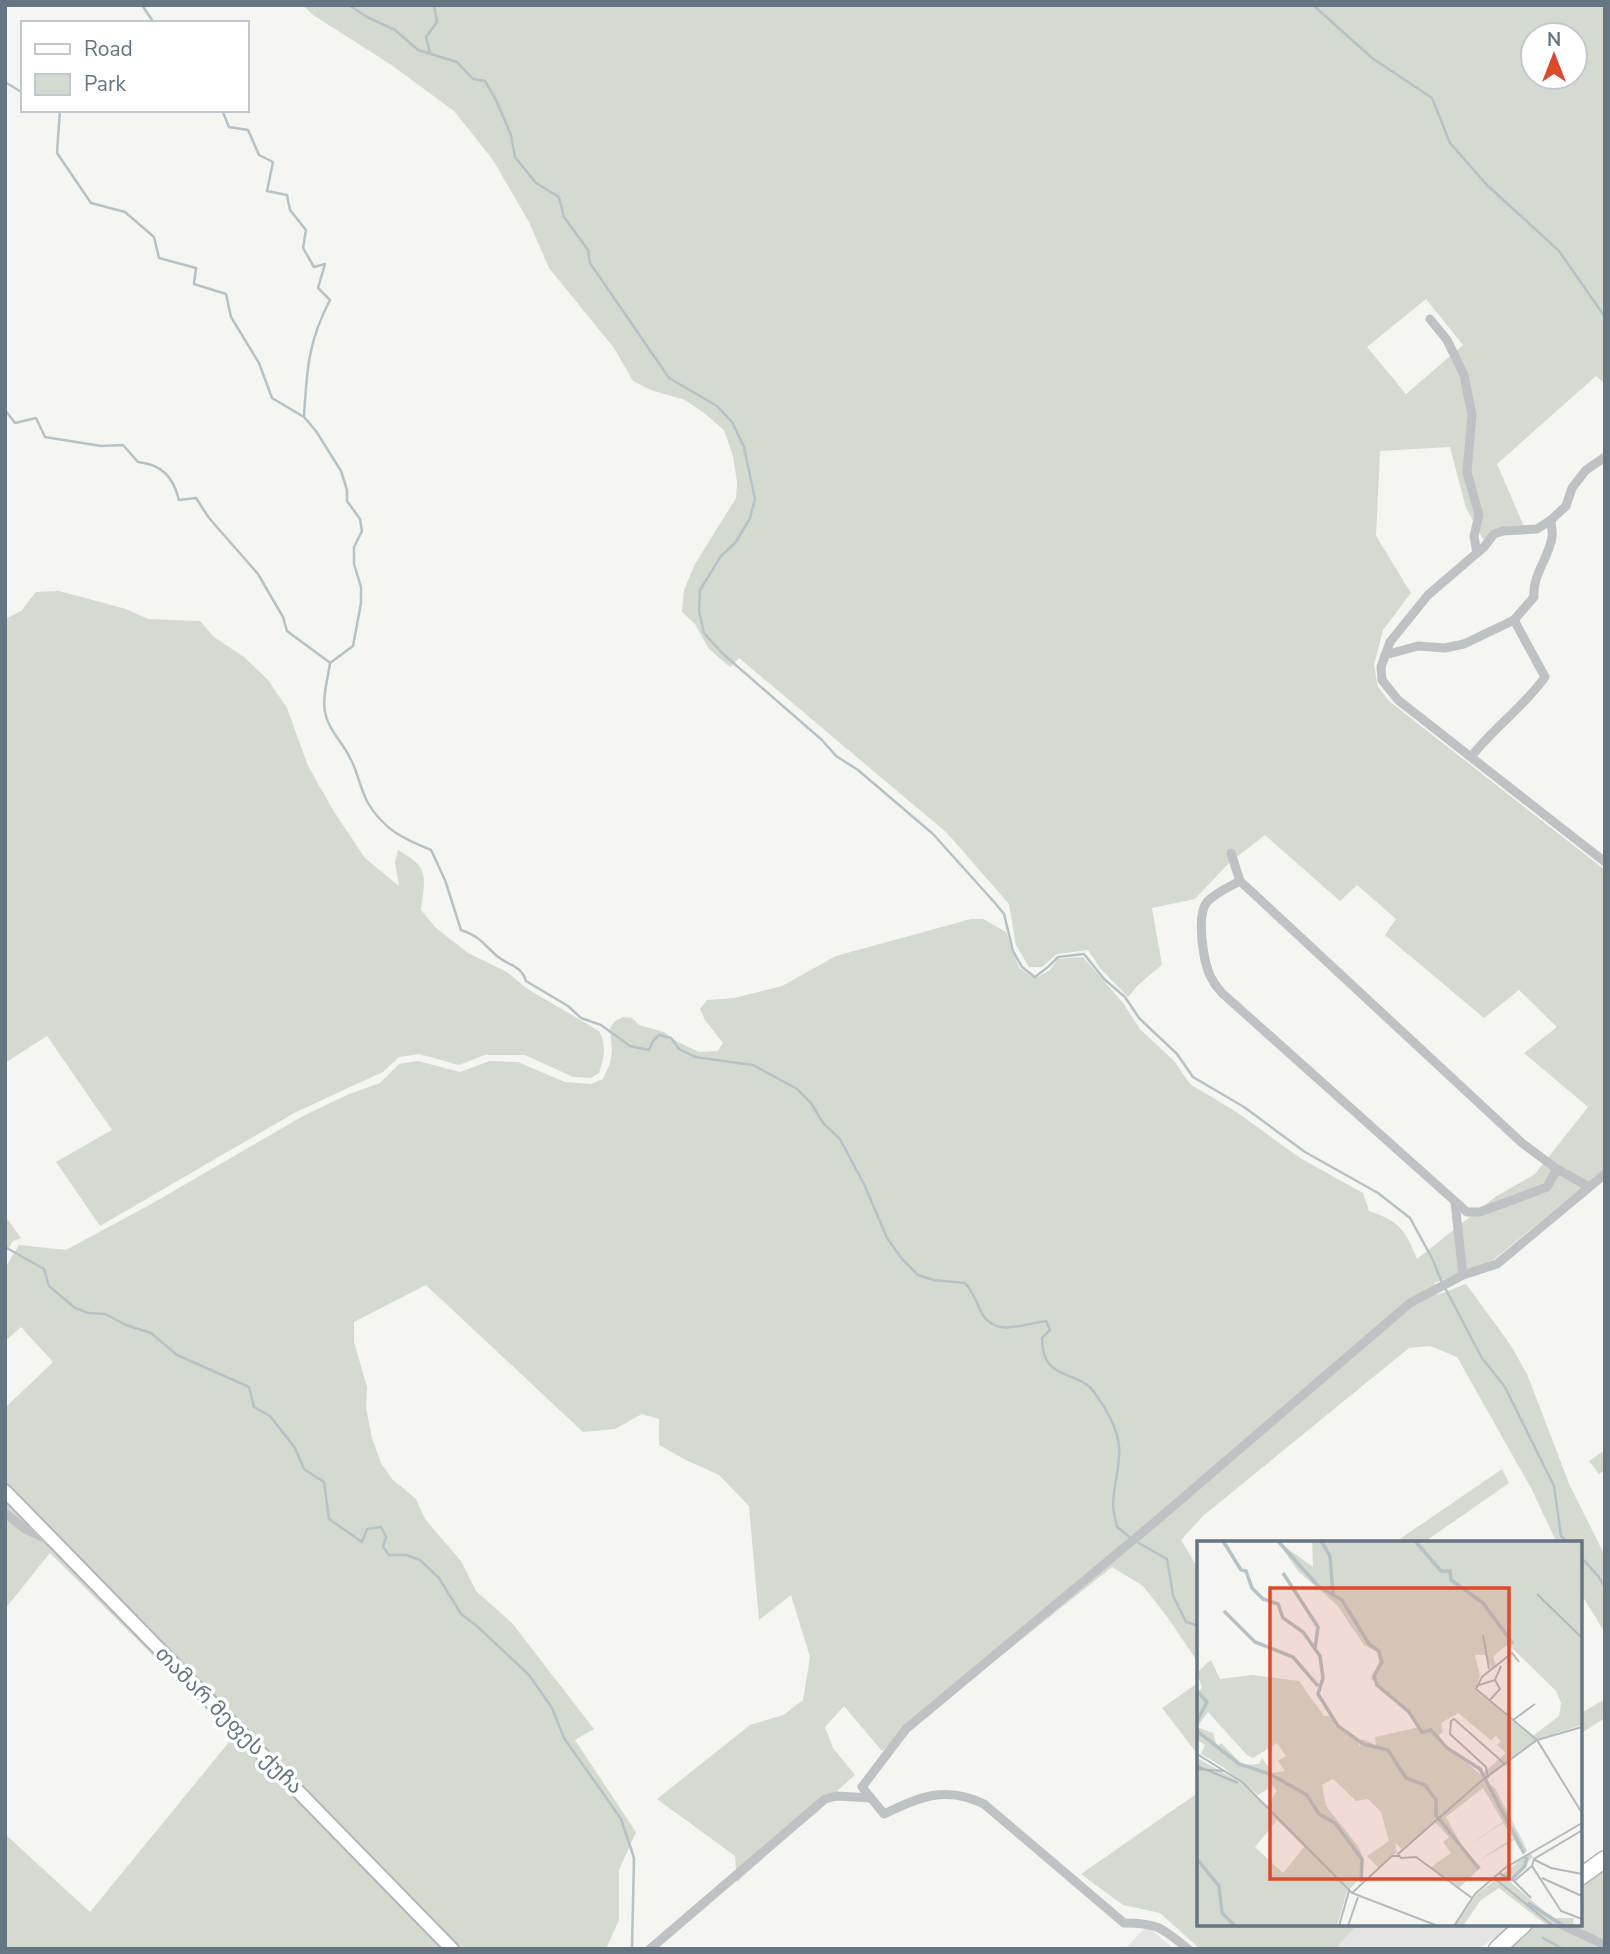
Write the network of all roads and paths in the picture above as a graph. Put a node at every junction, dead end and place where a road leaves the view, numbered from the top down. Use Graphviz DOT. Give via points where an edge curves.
graph roads {
  1 [pos="1430,319"];
  2 [pos="1605,457"];
  3 [pos="1551,520"];
  4 [pos="1477,553"];
  5 [pos="1514,620"];
  6 [pos="1385,656"];
  7 [pos="1471,757"];
  8 [pos="1231,853"];
  9 [pos="1605,862"];
  10 [pos="1240,881"];
  11 [pos="1558,1169"];
  12 [pos="1605,1174"];
  13 [pos="1589,1187"];
  14 [pos="1455,1202"];
  15 [pos="1463,1275"];
  16 [pos="5,1491"];
  17 [pos="5,1513"];
  18 [pos="55,1544"];
  19 [pos="871,1798"];
  20 [pos="1605,1859"];
  21 [pos="1582,1876"];
  22 [pos="1522,1926"];
  23 [pos="1564,1926"];
  24 [pos="1605,1945"];
  25 [pos="1502,1947"];
  26 [pos="452,1949"];
  27 [pos="650,1949"];
  28 [pos="1188,1949"];
  1 -- 4 [label="street" via="1464,374 1472,415 1467,472 1479,515 1474,536"];
  2 -- 3 [label="street" via="1586,470 1566,506"];
  3 -- 4 [label="street" via="1537,529 1494,534"];
  3 -- 5 [label="street" via="1552,537 1532,584 1534,597"];
  4 -- 6 [label="street" via="1428,595 1390,642"];
  5 -- 6 [label="street" via="1464,644 1418,646"];
  5 -- 7 [label="street" via="1545,677"];
  6 -- 7 [label="street" via="1382,680 1398,700"];
  7 -- 9 [label="street"];
  8 -- 10 [label="street"];
  10 -- 11 [label="street" via="1522,1143"];
  10 -- 14 [label="street" via="1205,905 1201,928 1210,977 1222,993"];
  11 -- 13 [label="street"];
  11 -- 14 [label="street" via="1547,1187 1480,1212 1466,1212"];
  12 -- 13 [label="street"];
  13 -- 15 [label="street" via="1497,1264"];
  14 -- 15 [label="street"];
  15 -- 19 [label="street" via="1410,1303 906,1729 862,1787"];
  16 -- 18 [label="street, თამარ მეფეს ქუჩა"];
  17 -- 18 [label="street"];
  18 -- 26 [label="street, თამარ მეფეს ქუჩა"];
  19 -- 27 [label="street" via="825,1799"];
  19 -- 28 [label="street" via="884,1814 937,1794 967,1795 984,1804 1124,1923 1162,1928"];
  20 -- 21 [label="highway"];
  22 -- 25 [label="highway"];
  23 -- 24 [label="street"];
}
